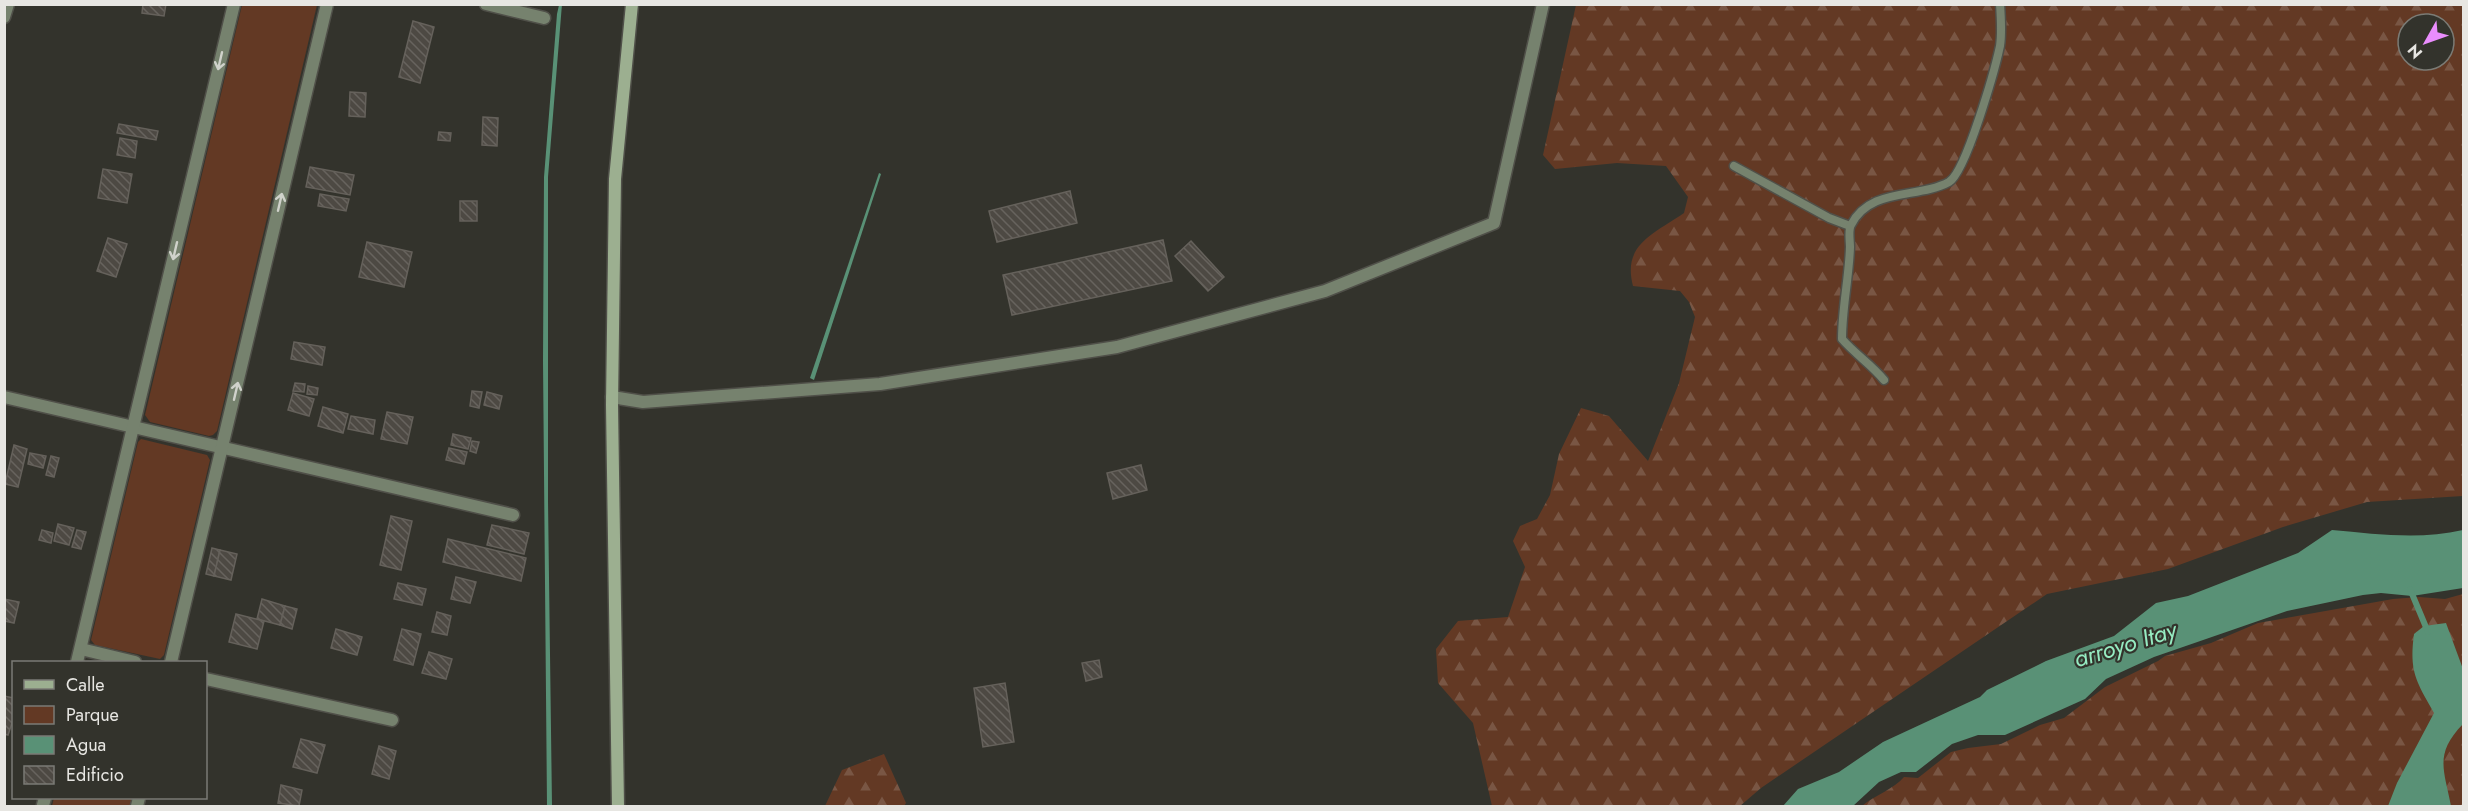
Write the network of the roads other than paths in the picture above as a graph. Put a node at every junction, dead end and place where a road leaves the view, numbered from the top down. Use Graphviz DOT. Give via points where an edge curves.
graph roads {
  1 [pos="8,4"];
  2 [pos="234,4"];
  3 [pos="327,4"];
  4 [pos="486,4"];
  5 [pos="632,4"];
  6 [pos="1544,4"];
  7 [pos="2000,4"];
  8 [pos="4,17"];
  9 [pos="544,18"];
  10 [pos="1734,166"];
  11 [pos="1850,226"];
  12 [pos="1884,380"];
  13 [pos="4,397"];
  14 [pos="612,397"];
  15 [pos="133,427"];
  16 [pos="223,448"];
  17 [pos="513,515"];
  18 [pos="81,650"];
  19 [pos="78,661"];
  20 [pos="127,661"];
  21 [pos="171,661"];
  22 [pos="207,679"];
  23 [pos="392,720"];
  24 [pos="618,807"];
  1 -- 8 [label="street"];
  2 -- 15 [label="street, one-way"];
  16 -- 3 [label="street, one-way"];
  4 -- 9 [label="street"];
  5 -- 14 [label="street" via="615,179"];
  6 -- 14 [label="street" via="1494,223 1325,291 1117,347 880,384 643,402"];
  7 -- 11 [label="lane" via="2000,44 1957,175 1948,182 1865,207"];
  10 -- 11 [label="lane"];
  11 -- 12 [label="lane" via="1842,339"];
  13 -- 15 [label="street"];
  14 -- 24 [label="street"];
  15 -- 16 [label="street"];
  15 -- 18 [label="street"];
  16 -- 17 [label="street"];
  16 -- 21 [label="street"];
  18 -- 19 [label="street"];
  18 -- 20 [label="street"];
  22 -- 23 [label="street"];
}
